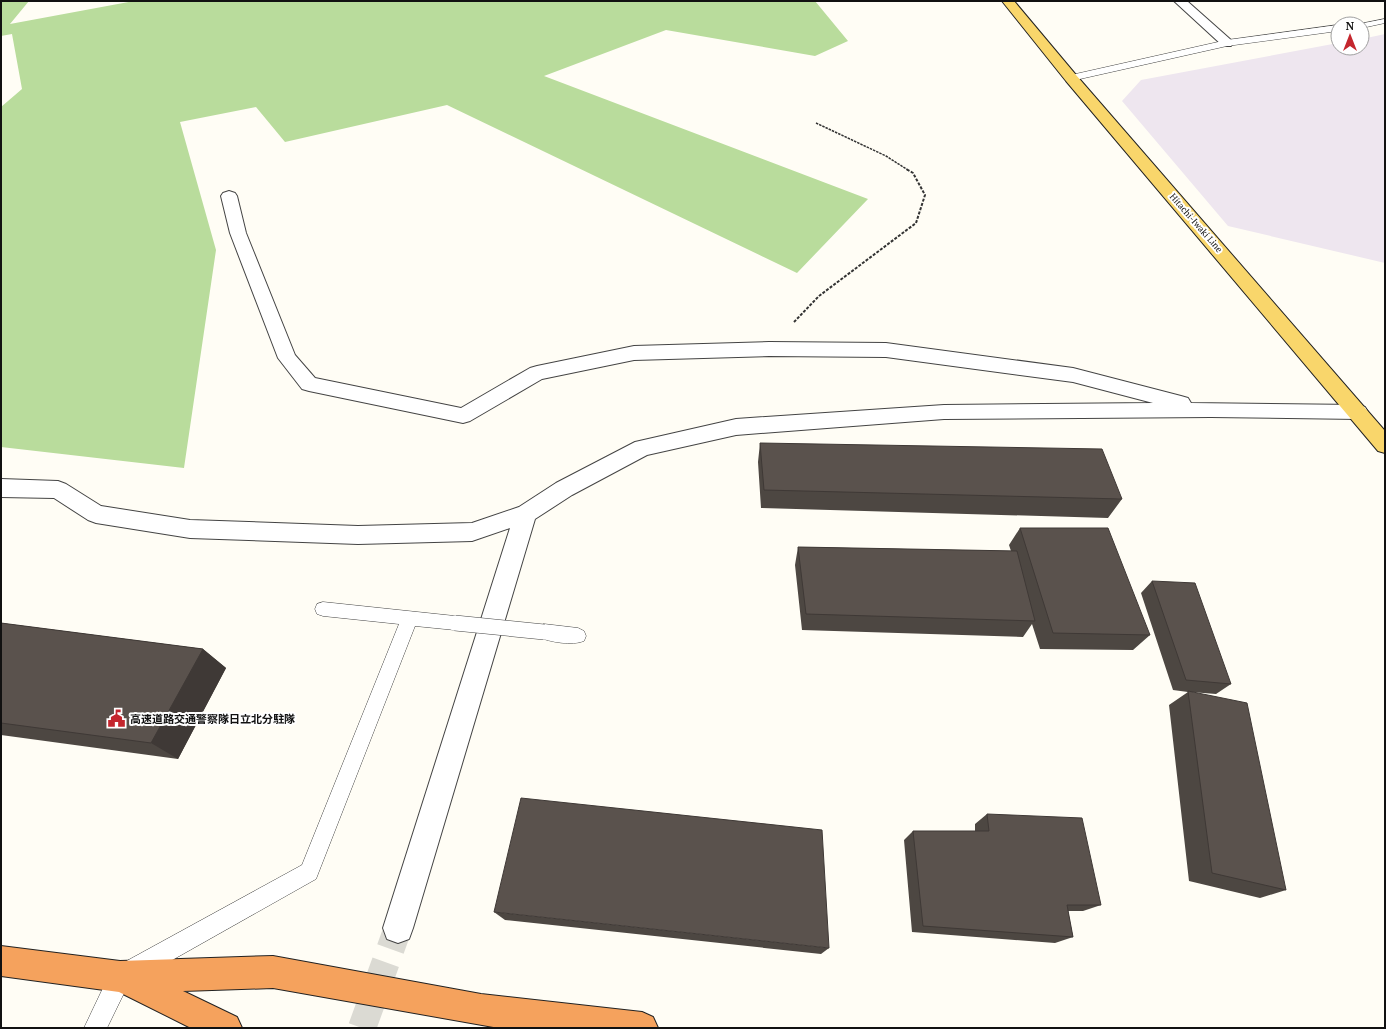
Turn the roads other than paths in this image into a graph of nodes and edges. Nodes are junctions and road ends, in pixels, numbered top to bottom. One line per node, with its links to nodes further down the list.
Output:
1 (1008, 1): 7 (main road, Hitachi-Iwaki Line)
2 (1180, 1): 6 (street)
3 (1385, 21): 4 (lane)
4 (1370, 24)
5 (1330, 29): 6 (lane)
6 (1227, 43): 7 (lane)
7 (1071, 78): 10 (main road, Hitachi-Iwaki Line)
8 (229, 196): 9 (street)
9 (1211, 410): 10 (street); 13 (street)
10 (1358, 412): 11 (main road, Hitachi-Iwaki Line)
11 (1385, 445)
12 (1, 488): 13 (street)
13 (526, 514): 17 (street)
14 (323, 609): 15 (lane)
15 (410, 618): 16 (lane, bridge); 19 (lane)
16 (578, 636)
17 (398, 928)
18 (1, 961): 19 (highway)
19 (120, 977): 20 (lane); 21 (highway); 22 (highway)
20 (95, 1028)
21 (226, 1028)
22 (642, 1028)

